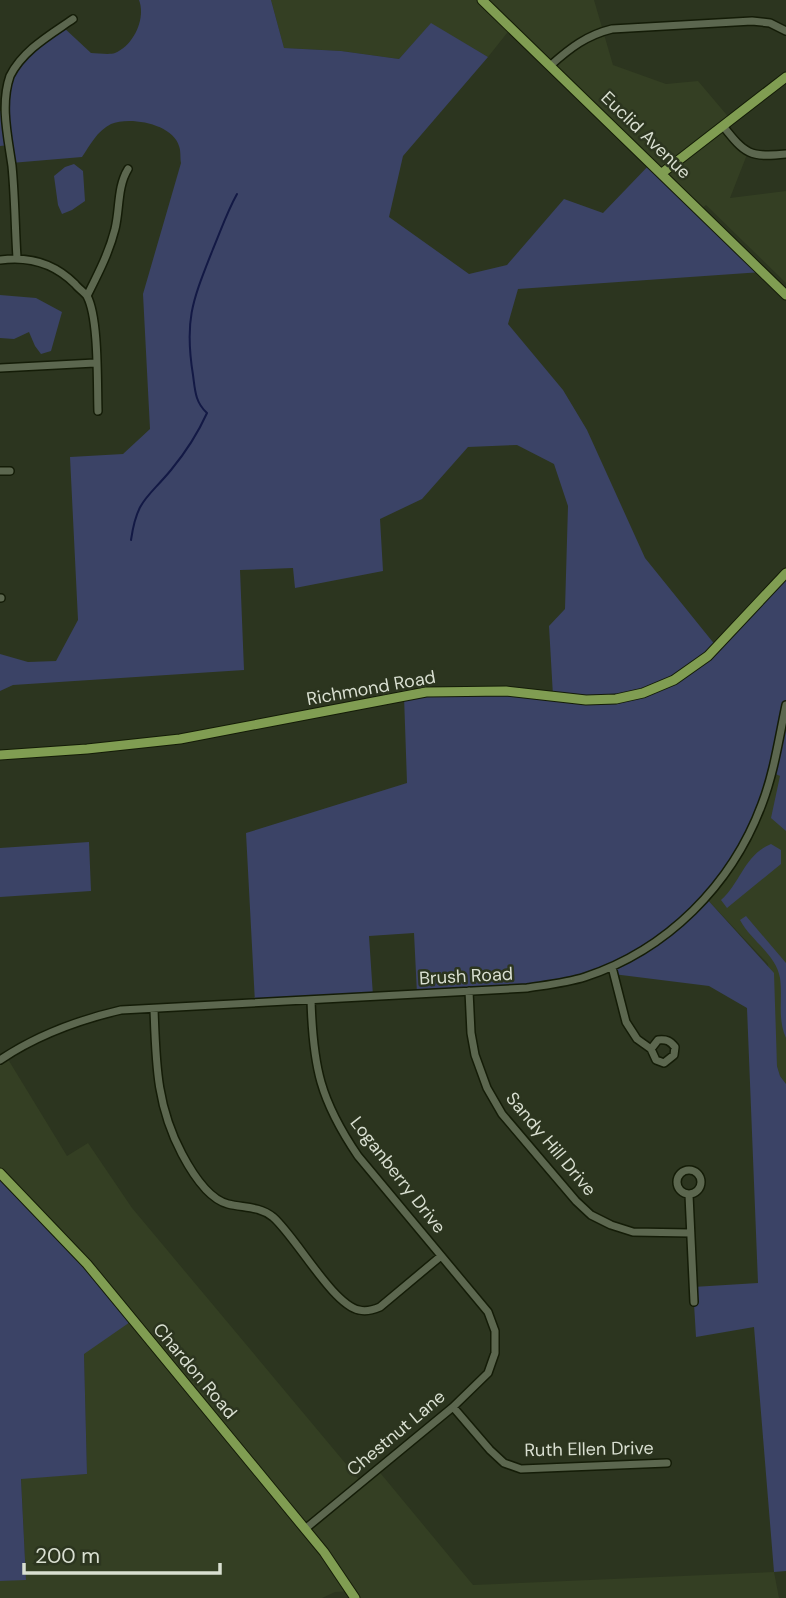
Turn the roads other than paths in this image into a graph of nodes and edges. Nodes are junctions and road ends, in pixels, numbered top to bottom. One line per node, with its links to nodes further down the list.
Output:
1 (482, 0): 4 (main road, Euclid Avenue)
2 (73, 19): 10 (street)
3 (786, 31): 4 (street)
4 (551, 65): 9 (main road, Euclid Avenue)
5 (786, 77): 6 (main road)
6 (723, 126): 7 (street); 9 (main road)
7 (786, 154)
8 (128, 169): 13 (street)
9 (662, 173): 12 (main road, Euclid Avenue)
10 (18, 258): 11 (street); 13 (street)
11 (0, 260)
12 (786, 295)
13 (86, 296): 14 (street)
14 (95, 363): 15 (street); 16 (street)
15 (0, 368)
16 (98, 411)
17 (0, 471): 18 (street)
18 (9, 471)
19 (786, 573): 21 (main road, Richmond Road)
20 (786, 705): 22 (street, Brush Road)
21 (0, 755)
22 (611, 967): 23 (street, Brush Road); 26 (street)
23 (469, 991): 24 (street, Brush Road); 30 (street, Sandy Hill Drive)
24 (311, 1000): 25 (street, Brush Road); 31 (street, Loganberry Drive)
25 (154, 1009): 27 (street, Brush Road); 31 (street)
26 (651, 1049)
27 (0, 1060)
28 (0, 1173): 36 (main road, Chardon Road)
29 (689, 1195): 30 (street)
30 (690, 1233): 32 (street)
31 (441, 1256): 33 (street, Loganberry Drive)
32 (694, 1302)
33 (495, 1353): 34 (street, Chestnut Lane)
34 (453, 1407): 35 (street, Ruth Ellen Drive); 36 (street, Chestnut Lane)
35 (667, 1463)
36 (305, 1529): 37 (main road, Chardon Road)
37 (355, 1598)

